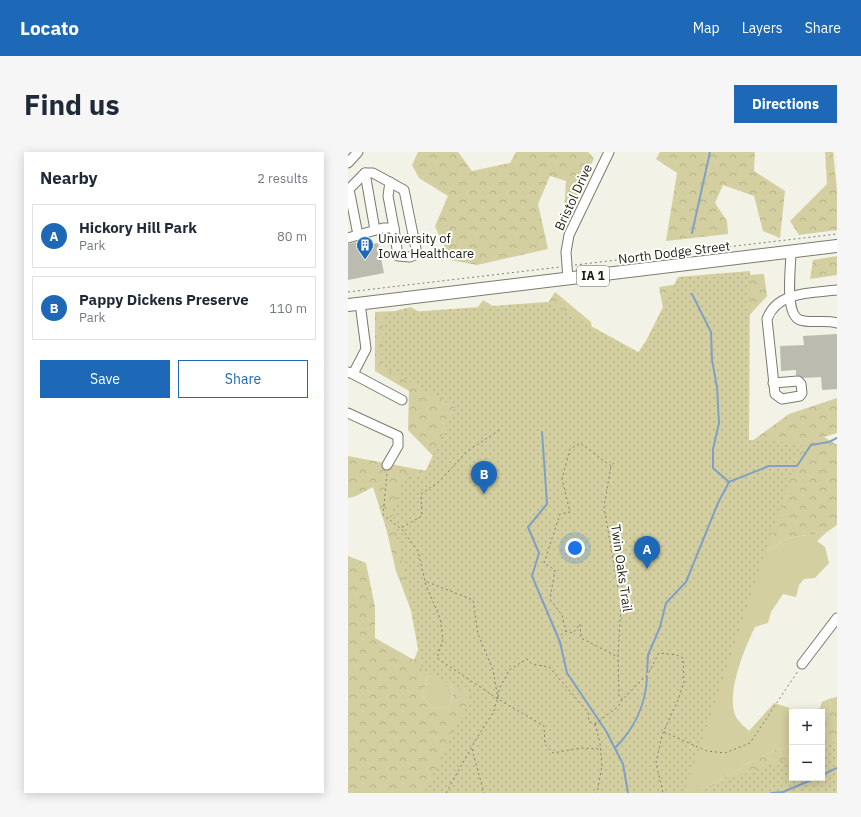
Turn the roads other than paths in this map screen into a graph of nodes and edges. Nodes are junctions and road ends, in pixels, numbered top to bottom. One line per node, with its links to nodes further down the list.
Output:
1 (358, 152): 3 (street)
2 (609, 152): 13 (street, Bristol Drive)
3 (348, 163)
4 (365, 173): 5 (street); 6 (street); 8 (street)
5 (390, 182): 7 (street); 7 (street)
6 (348, 190): 9 (street)
7 (394, 228): 8 (street)
8 (375, 230): 9 (street)
9 (358, 235): 10 (street)
10 (348, 238)
11 (837, 246): 12 (main road, North Dodge Street / IA 1)
12 (791, 252): 13 (main road, North Dodge Street / IA 1); 15 (street)
13 (568, 279): 16 (main road, North Dodge Street / IA 1)
14 (837, 290): 15 (street)
15 (790, 296): 18 (street); 20 (street)
16 (360, 303): 17 (main road, North Dodge Street / IA 1); 19 (street)
17 (348, 305)
18 (837, 323)
19 (350, 373): 21 (street)
20 (773, 383)
21 (402, 400)
22 (348, 412): 23 (street)
23 (387, 465)
24 (837, 618): 25 (street)
25 (802, 664)

